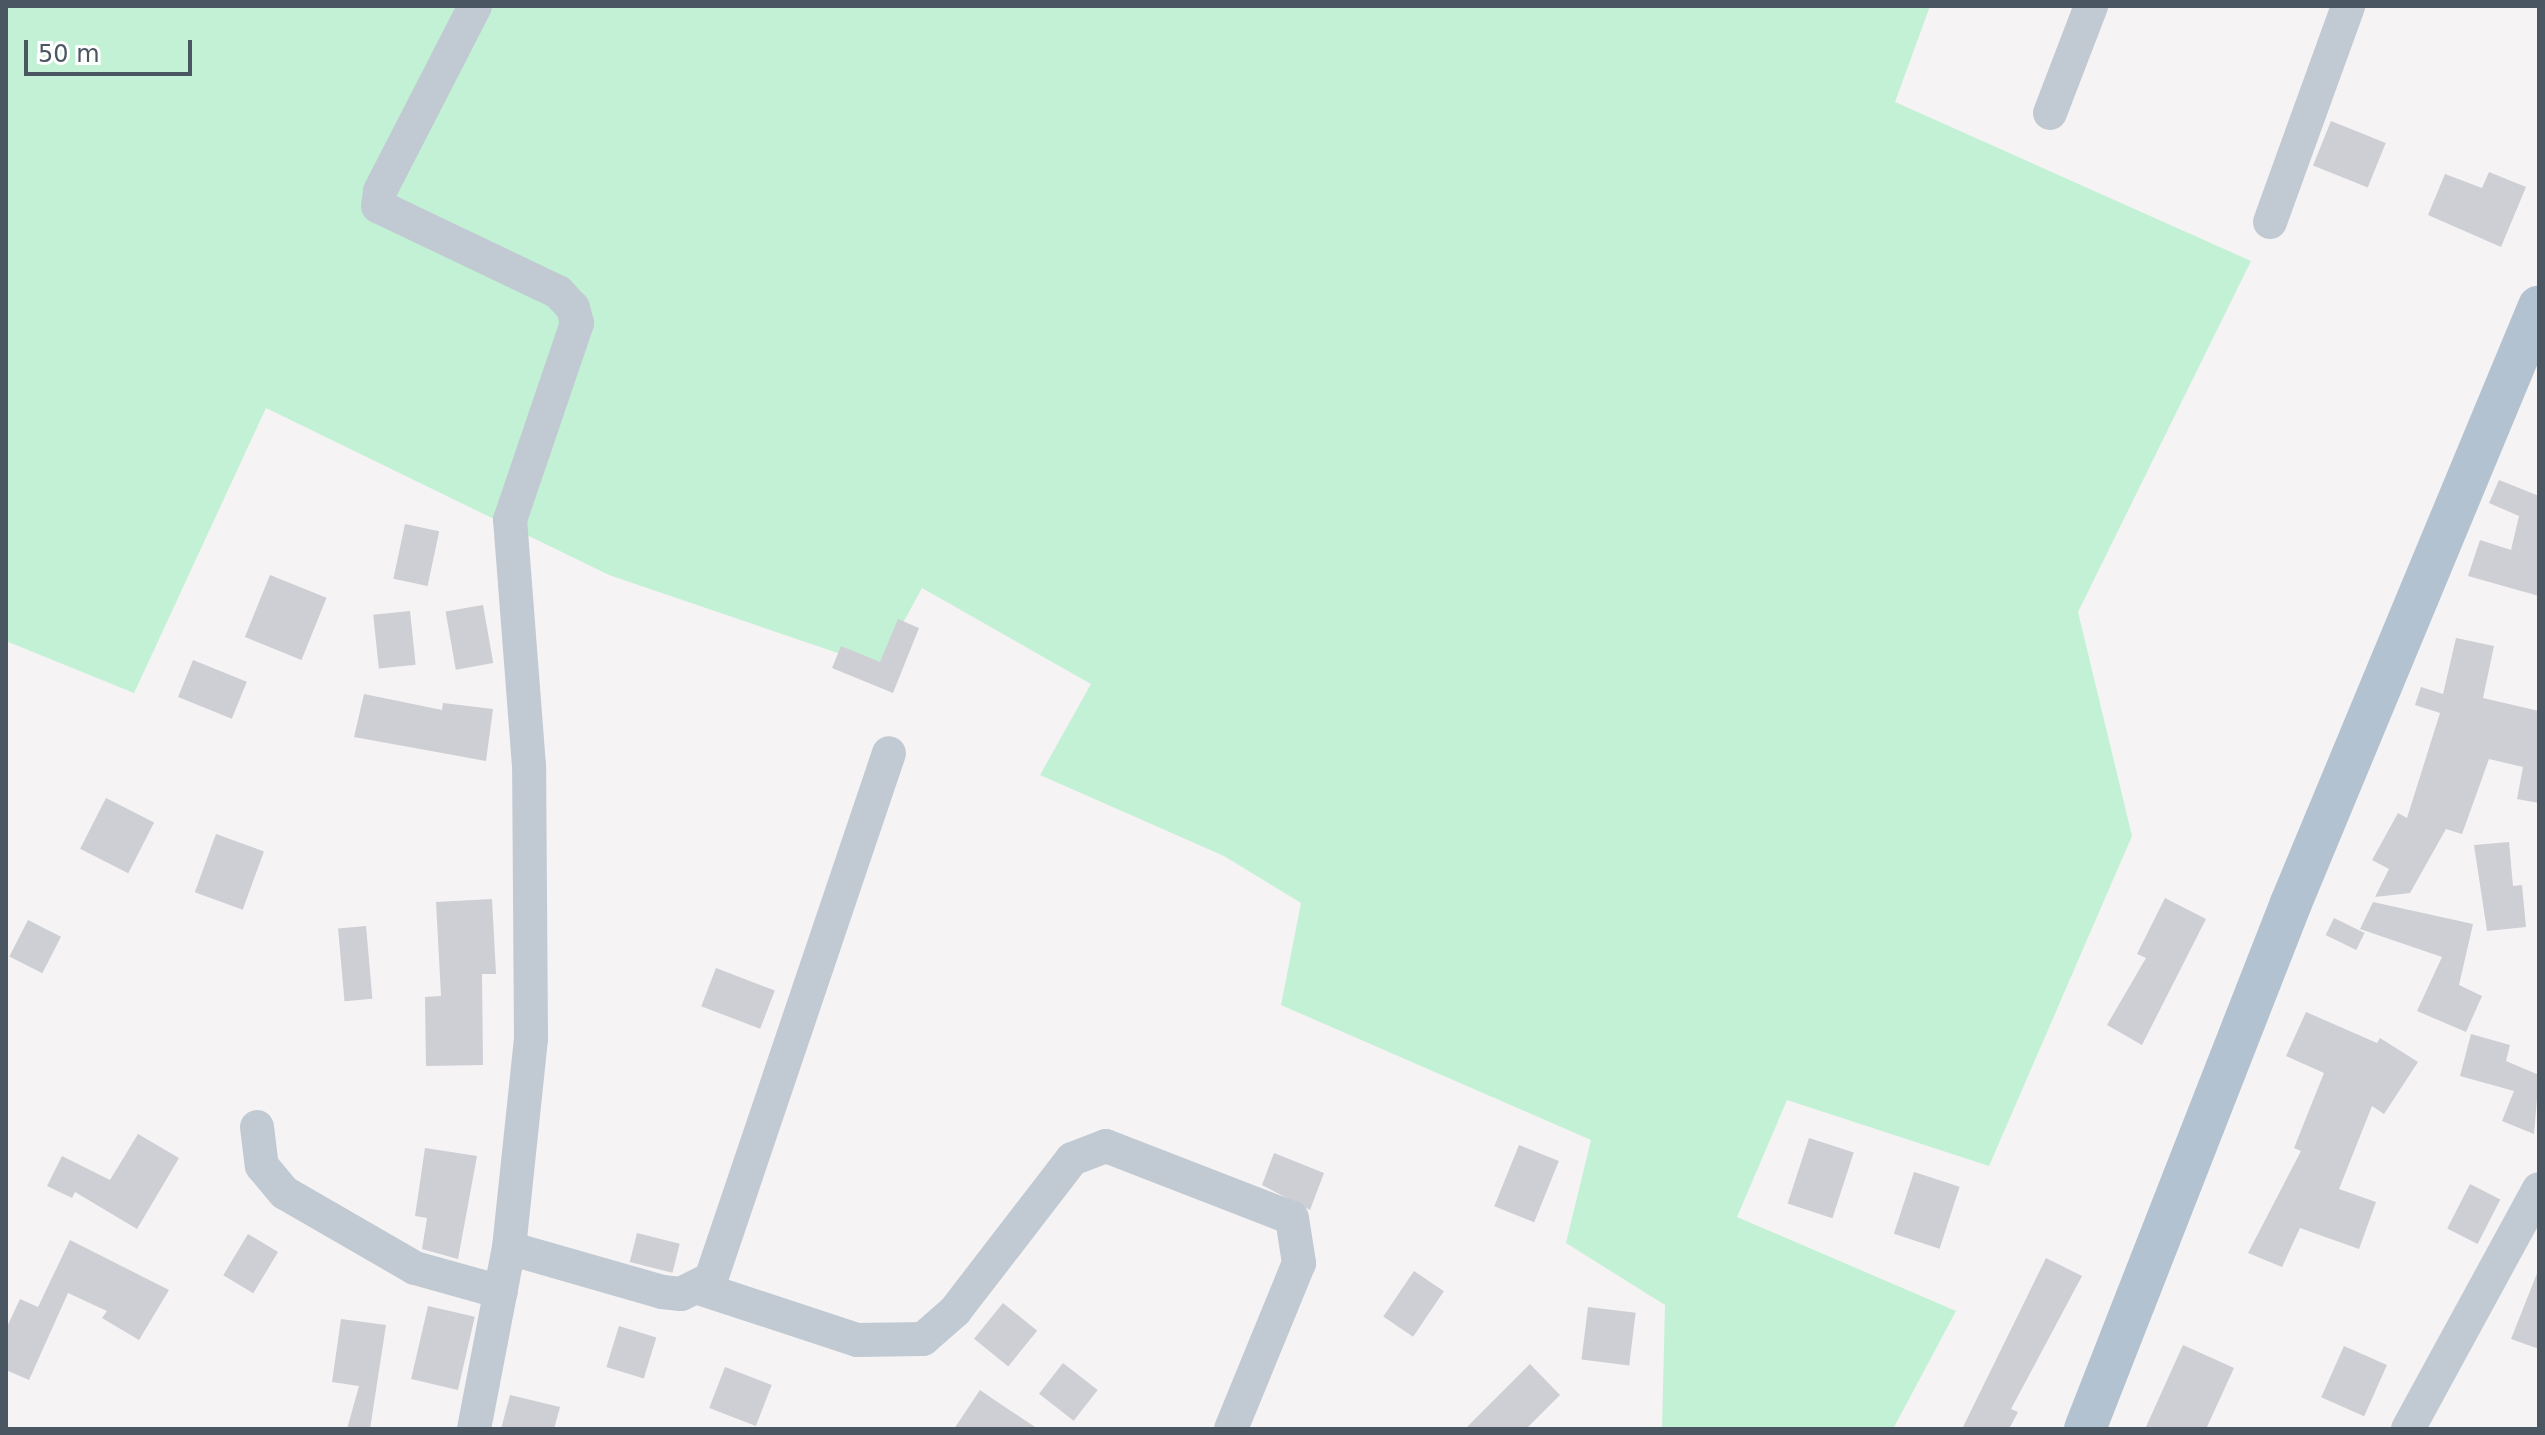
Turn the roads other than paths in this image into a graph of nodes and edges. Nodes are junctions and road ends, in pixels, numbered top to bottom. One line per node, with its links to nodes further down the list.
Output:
1 (475, 6): 10 (street)
2 (2091, 6): 4 (street)
3 (2348, 6): 5 (street)
4 (2050, 113)
5 (2270, 222)
6 (2539, 306): 15 (main road)
7 (889, 753): 11 (street)
8 (257, 1127): 12 (street)
9 (2539, 1189): 16 (street)
10 (509, 1248): 11 (street); 12 (street)
11 (699, 1288): 14 (street)
12 (501, 1292): 13 (street)
13 (474, 1429)
14 (1231, 1429)
15 (2085, 1429)
16 (2408, 1429)

